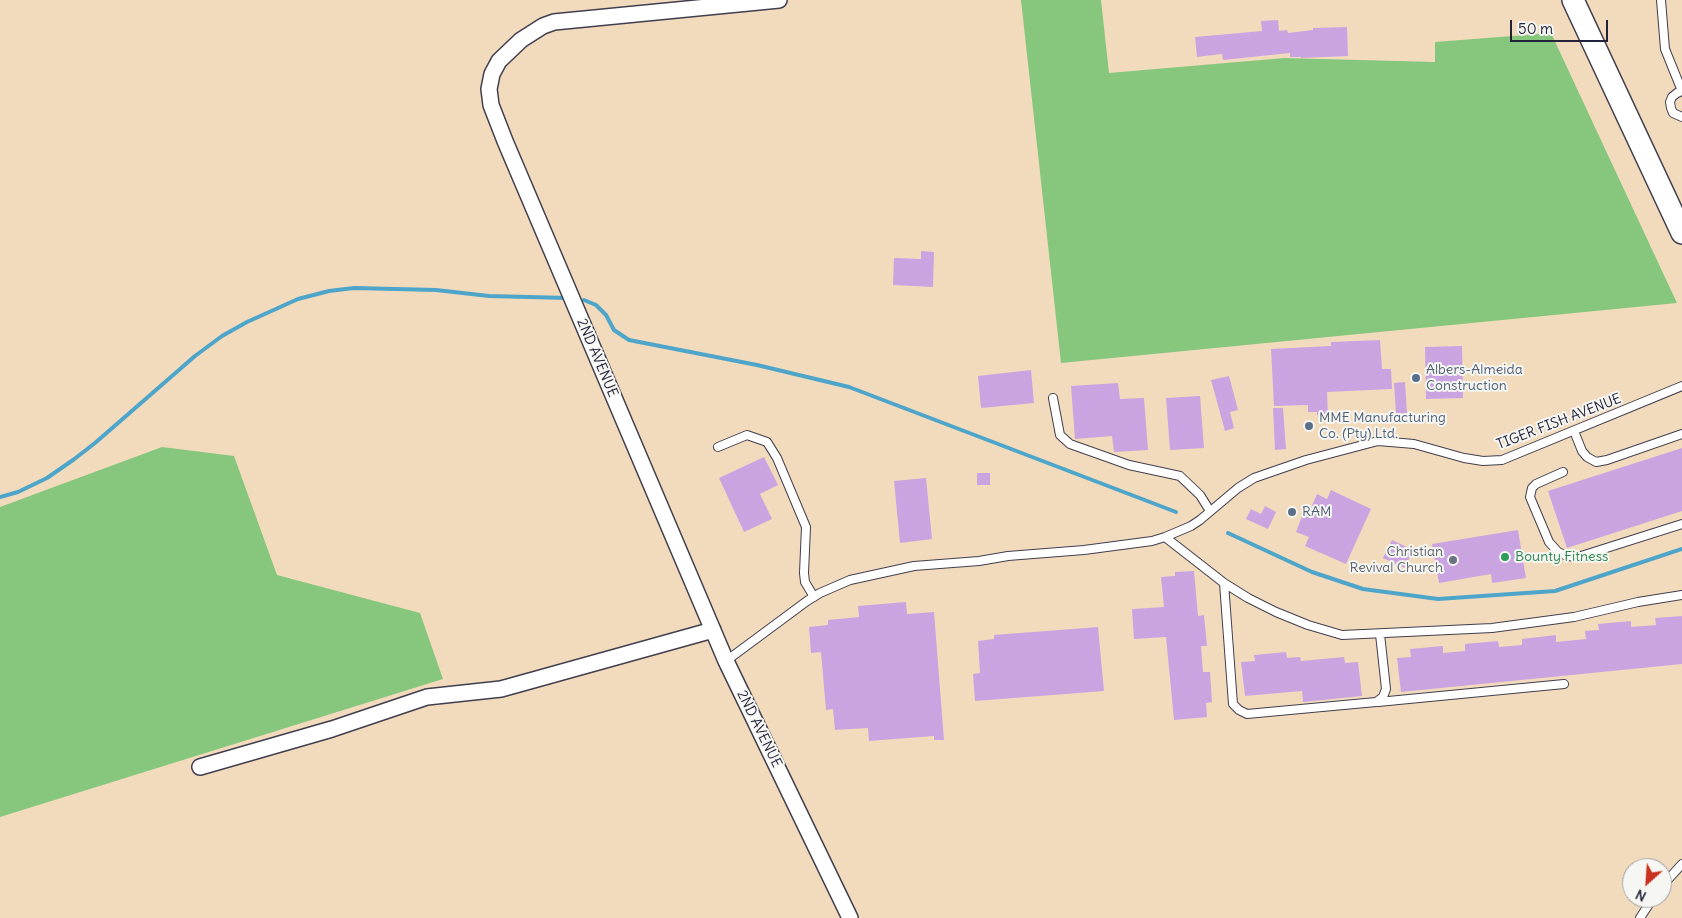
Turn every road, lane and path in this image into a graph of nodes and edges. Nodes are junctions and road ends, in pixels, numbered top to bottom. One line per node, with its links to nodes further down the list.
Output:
1 (779, 0): 19 (street, 2ND AVENUE)
2 (1573, 0): 6 (main road)
3 (1661, 0): 4 (lane)
4 (1682, 91): 5 (lane)
5 (1682, 117)
6 (1682, 233)
7 (1682, 387): 9 (lane, TIGER FISH AVENUE)
8 (1053, 398): 13 (lane)
9 (1574, 431): 10 (lane); 13 (lane, TIGER FISH AVENUE)
10 (1682, 434)
11 (718, 447): 18 (lane)
12 (1563, 472): 14 (lane)
13 (1210, 511): 15 (lane, TIGER FISH AVENUE)
14 (1682, 524)
15 (1165, 537): 16 (lane); 18 (lane, TIGER FISH AVENUE)
16 (1224, 583): 20 (lane); 23 (lane)
17 (1682, 595): 20 (lane)
18 (814, 597): 21 (lane, TIGER FISH AVENUE)
19 (713, 630): 21 (street, 2ND AVENUE); 24 (street)
20 (1380, 634): 23 (lane)
21 (726, 661): 27 (street, 2ND AVENUE)
22 (1564, 684): 23 (lane)
23 (1376, 702)
24 (200, 767)
25 (1682, 864): 26 (lane)
26 (1672, 875)
27 (850, 918)

